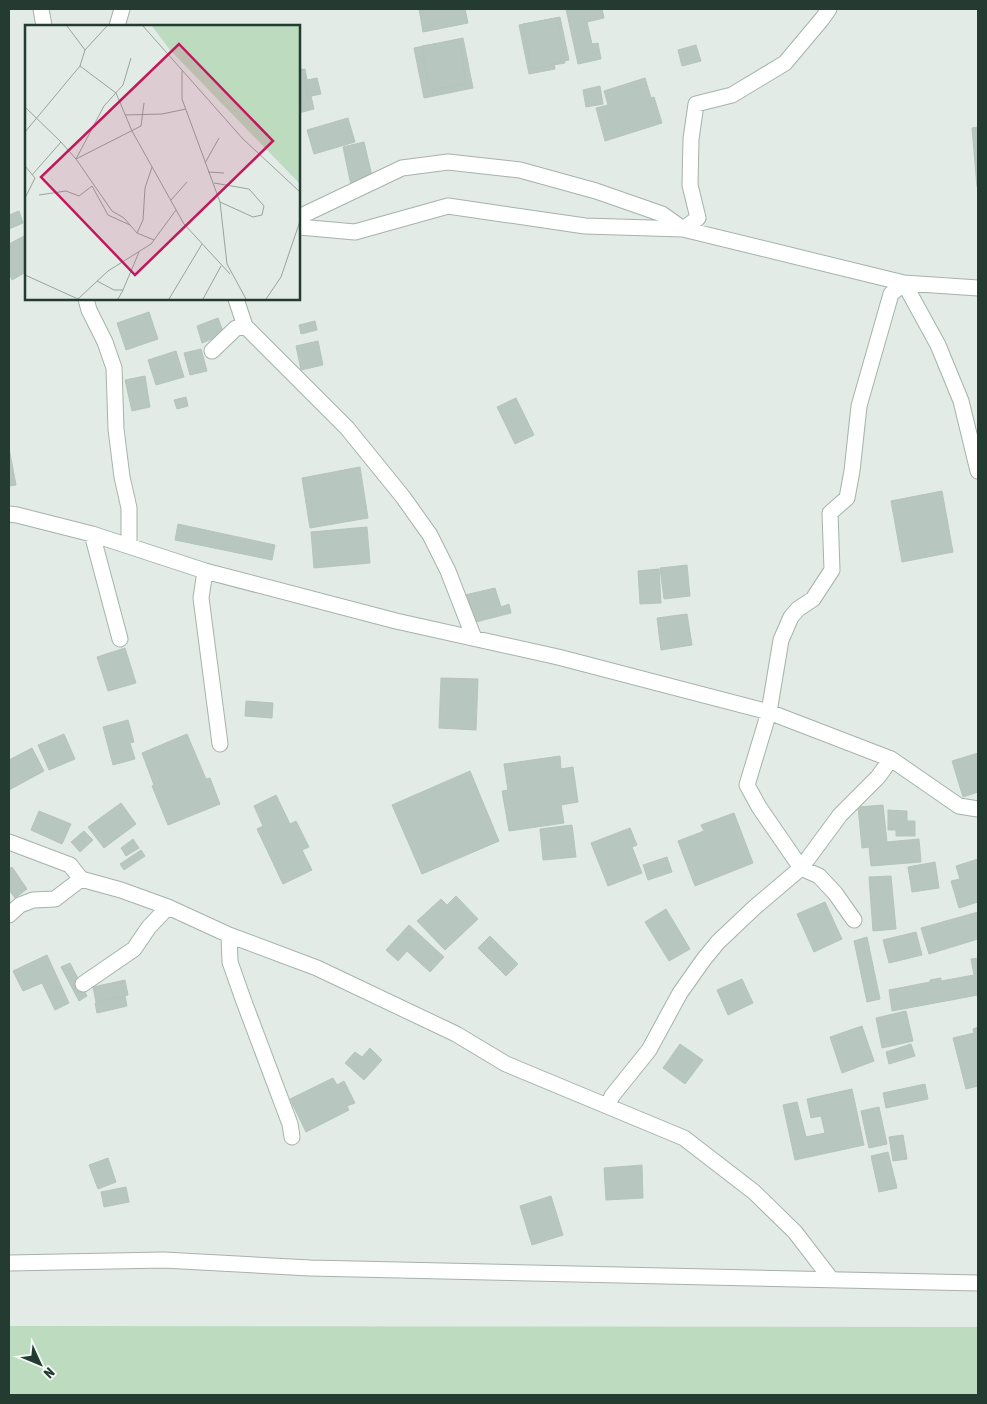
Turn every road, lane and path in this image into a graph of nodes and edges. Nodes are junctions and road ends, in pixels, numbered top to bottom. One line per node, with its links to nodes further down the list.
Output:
1 (41, 9): 4 (street)
2 (122, 9): 5 (street)
3 (829, 9): 8 (street)
4 (44, 25)
5 (117, 25)
6 (300, 217): 8 (street)
7 (300, 227): 8 (street)
8 (683, 229): 9 (street)
9 (904, 282): 10 (street); 15 (street); 22 (street)
10 (978, 288)
11 (86, 300): 18 (street)
12 (236, 300): 13 (street)
13 (246, 326): 14 (street); 20 (street)
14 (212, 352)
15 (978, 472)
16 (9, 514): 17 (street)
17 (92, 534): 18 (street); 21 (street)
18 (129, 546): 19 (street)
19 (205, 571): 20 (street); 23 (street)
20 (474, 638): 22 (street)
21 (120, 639)
22 (769, 712): 24 (street); 27 (street)
23 (220, 744)
24 (890, 759): 25 (street); 27 (street)
25 (978, 809)
26 (9, 842): 28 (street)
27 (801, 868): 31 (street); 34 (street)
28 (81, 879): 29 (street); 30 (street)
29 (168, 908): 32 (street); 33 (street)
30 (9, 915)
31 (854, 920)
32 (229, 935): 34 (street); 35 (street)
33 (83, 984)
34 (608, 1106): 37 (street)
35 (292, 1137)
36 (9, 1263): 37 (street)
37 (831, 1279): 38 (street)
38 (978, 1282)

